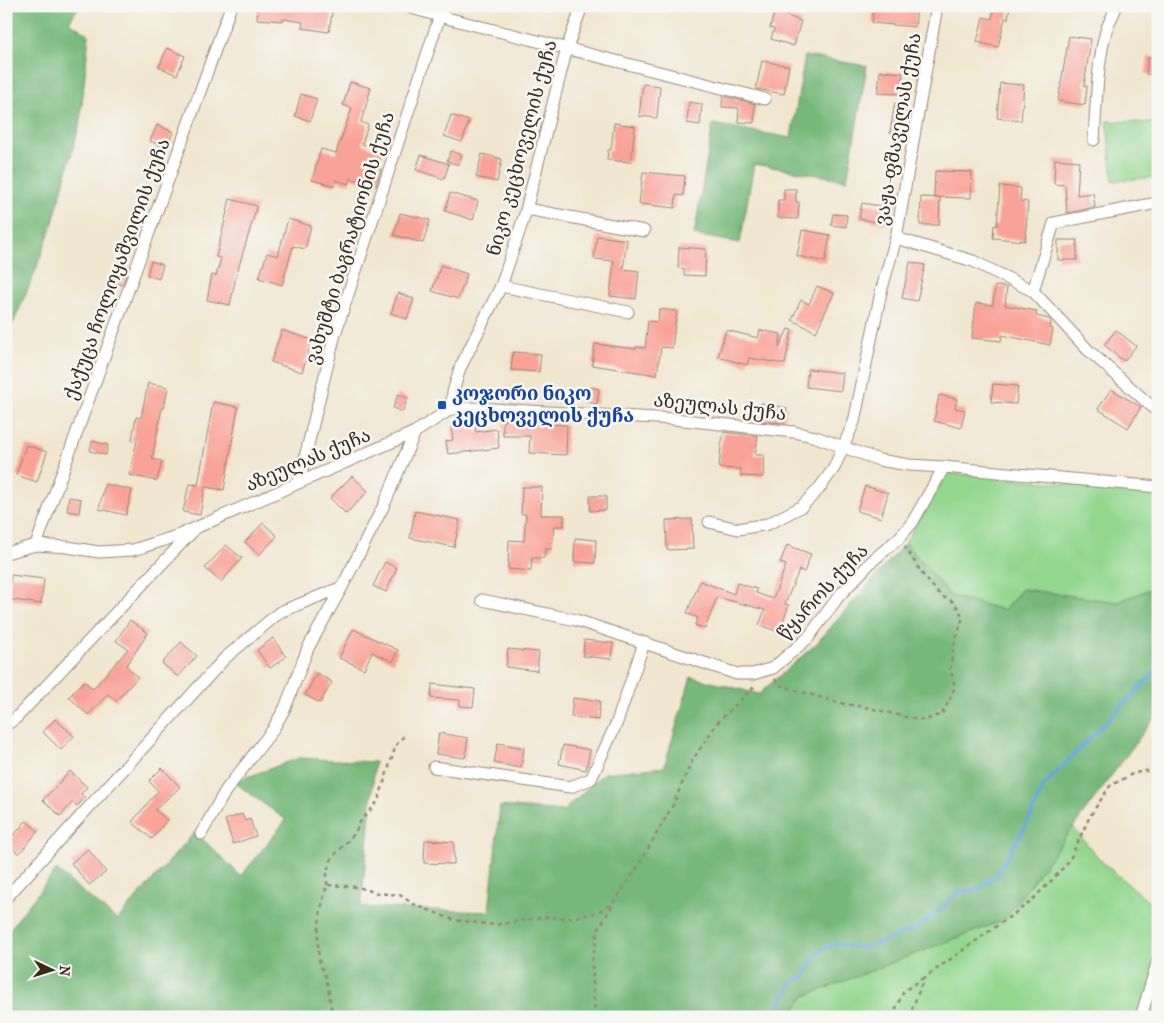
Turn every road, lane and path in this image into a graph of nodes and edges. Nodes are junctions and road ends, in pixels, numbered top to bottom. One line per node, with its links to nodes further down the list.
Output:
1 (231, 6): 27 (street, ქაქუცა ჩოლოყაშვილის ქუჩა)
2 (405, 6): 6 (street)
3 (582, 6): 7 (street, ნიკო კეცხოველის ქუჩა)
4 (937, 6): 13 (street, ვაჟა-ფშაველას ქუჩა)
5 (1116, 6): 9 (street)
6 (441, 11): 7 (street); 22 (street, ვახუშტი ბაგრატიონის ქუჩა)
7 (567, 48): 8 (street); 11 (street, ნიკო კეცხოველის ქუჩა)
8 (765, 99)
9 (1094, 140)
10 (1152, 204): 15 (street)
11 (527, 209): 12 (street); 14 (street, ნიკო კეცხოველის ქუჩა)
12 (644, 231)
13 (896, 238): 15 (street, ვაჟა-ფშაველას ქუჩა); 20 (street)
14 (501, 286): 16 (street); 17 (street, ნიკო კეცხოველის ქუჩა)
15 (1033, 291): 18 (street, ვაჟა-ფშაველას ქუჩა)
16 (628, 312)
17 (451, 409): 19 (street, აზეულას ქუჩა); 20 (street, აზეულას ქუჩა)
18 (1158, 412)
19 (415, 432): 22 (street, აზეულას ქუჩა); 29 (street)
20 (844, 447): 21 (street, აზეულას ქუჩა); 24 (street)
21 (944, 467): 23 (street, აზეულას ქუჩა); 26 (street, წყაროს ქუჩა)
22 (299, 482): 25 (street, აზეულას ქუჩა)
23 (1158, 487)
24 (709, 522)
25 (197, 527): 27 (street, აზეულას ქუჩა); 34 (street)
26 (899, 538): 32 (street, წყაროს ქუჩა); 32 (path)
27 (36, 545): 28 (street, აზეულას ქუჩა)
28 (6, 553)
29 (342, 587): 38 (street); 40 (street)
30 (482, 600): 31 (street, წყაროს ქუჩა)
31 (644, 643): 32 (street, წყაროს ქუჩა); 36 (street)
32 (773, 668)
33 (758, 683): 41 (path)
34 (6, 725)
35 (404, 736): 39 (path)
36 (434, 767)
37 (1158, 769): 43 (path)
38 (201, 834)
39 (328, 885): 41 (path); 44 (path)
40 (6, 898)
41 (614, 902): 45 (path)
42 (1158, 960): 48 (street)
43 (924, 978): 46 (path); 47 (path)
44 (333, 1017)
45 (595, 1017)
46 (892, 1017)
47 (908, 1017)
48 (1141, 1017)

